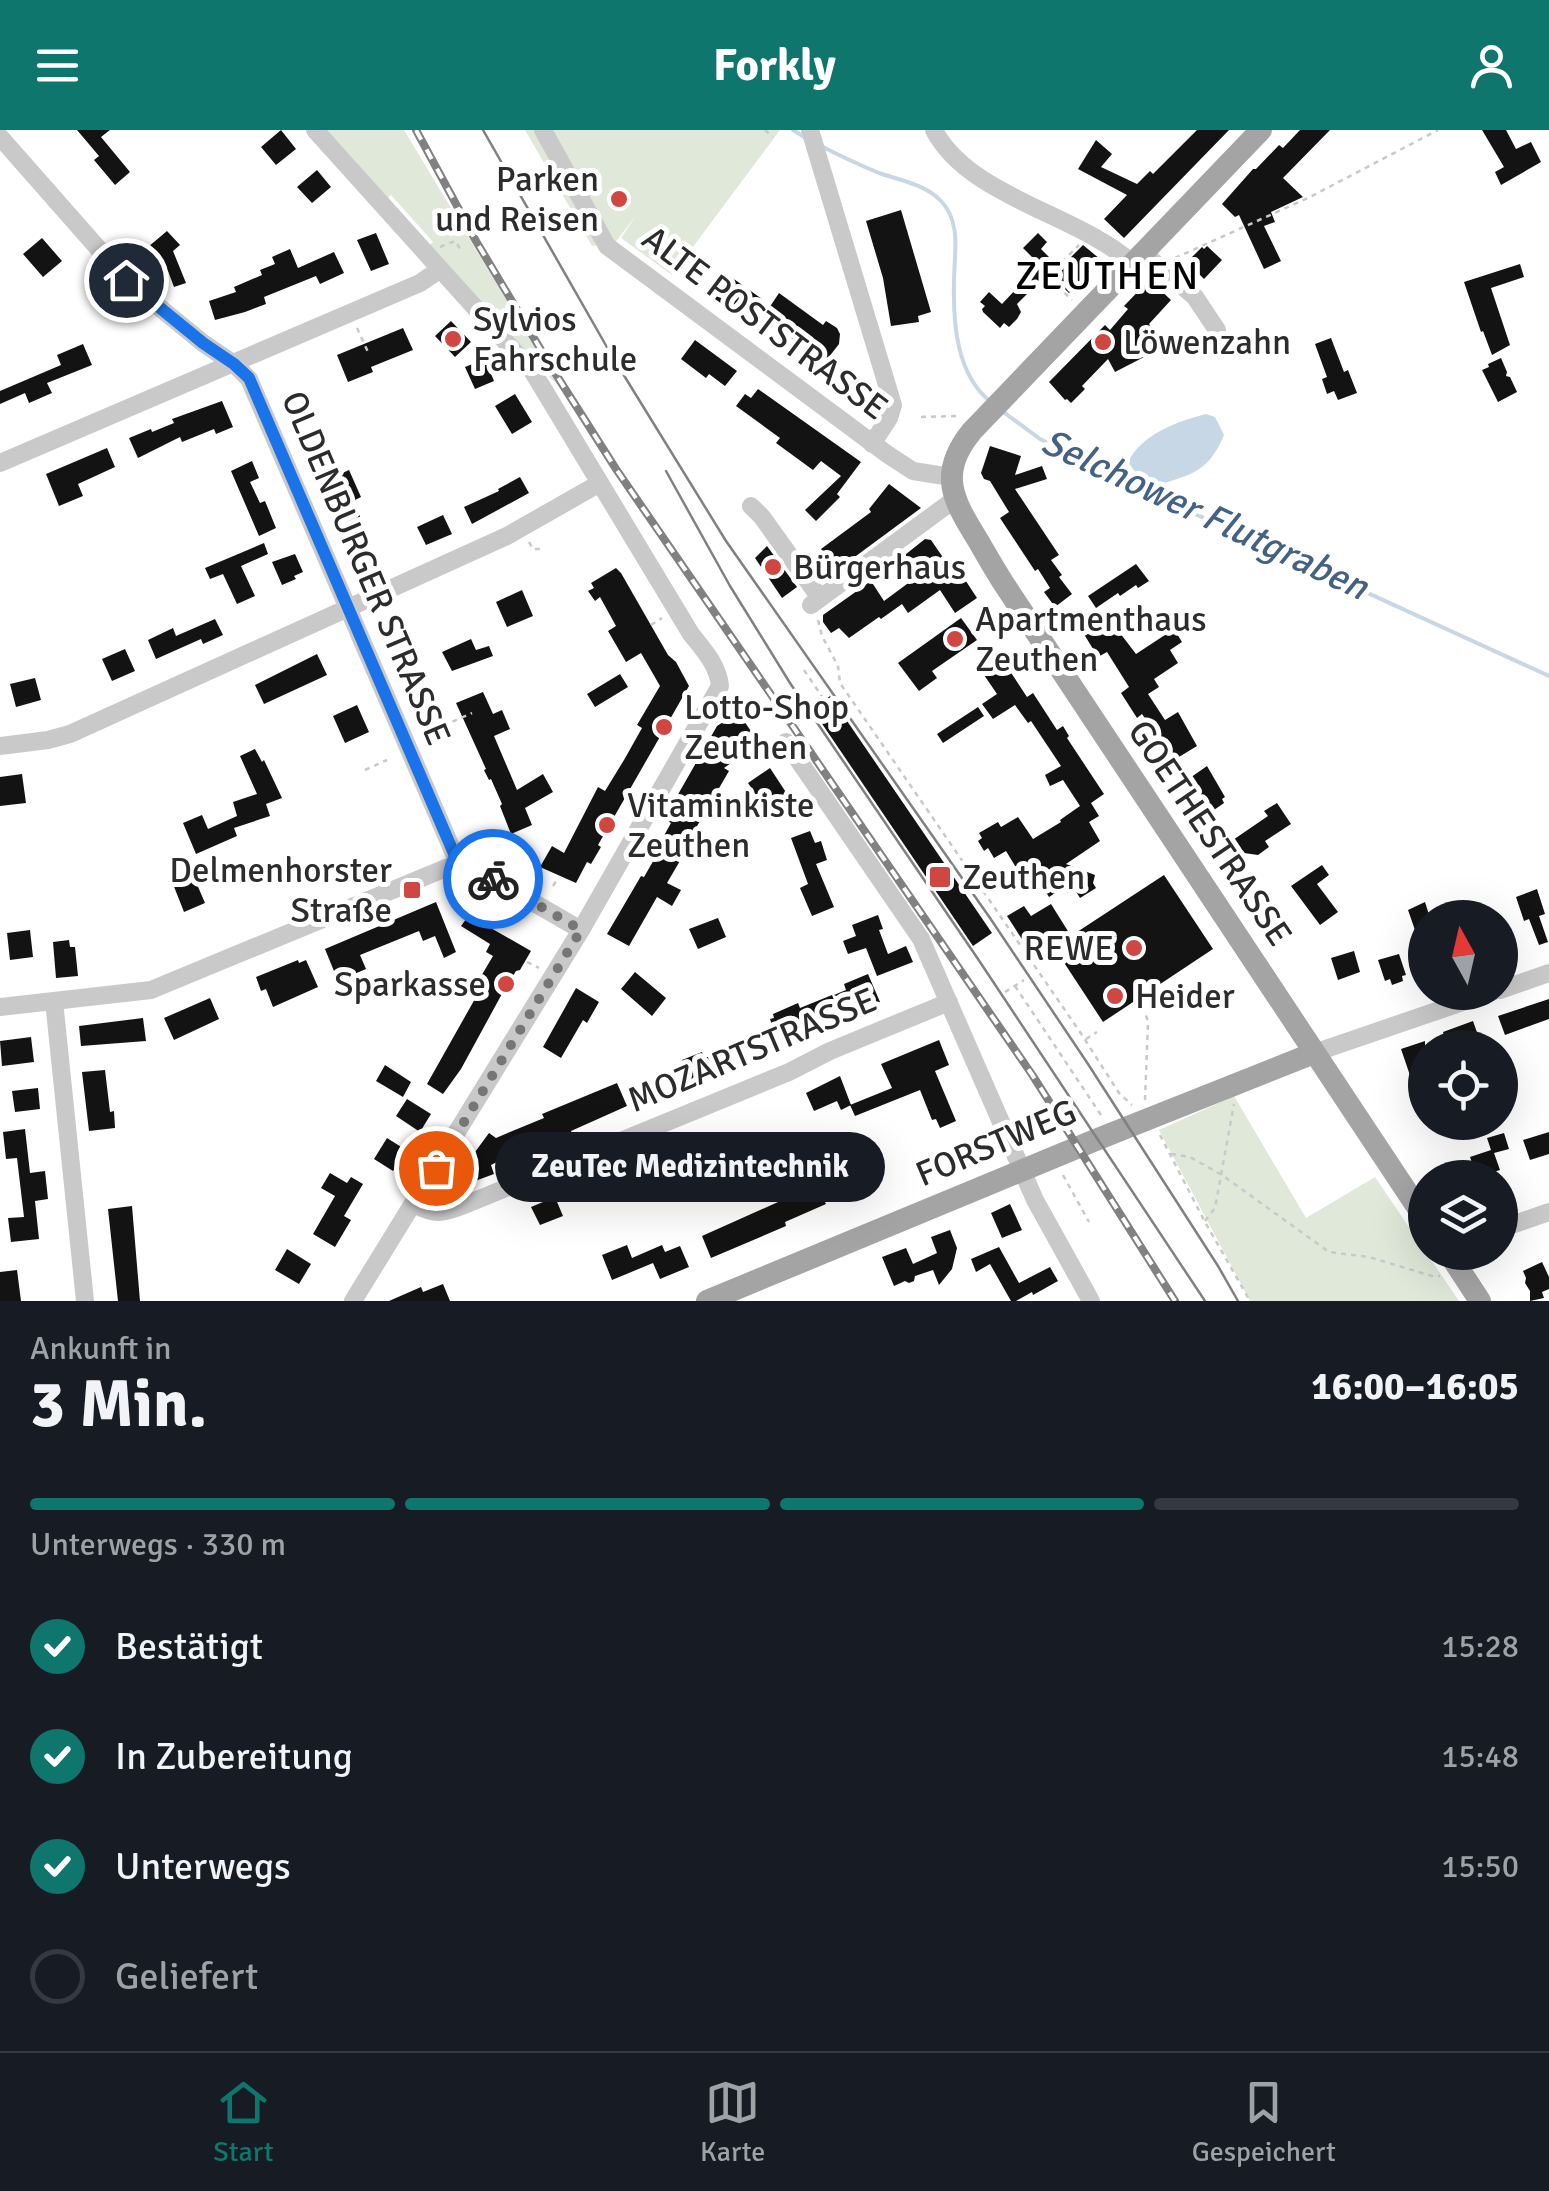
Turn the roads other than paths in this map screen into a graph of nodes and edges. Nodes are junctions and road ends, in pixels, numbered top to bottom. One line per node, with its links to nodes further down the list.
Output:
1 (315, 130): 8 (street)
2 (543, 130): 11 (street, ALTE POSTSTRASSE)
3 (810, 130): 11 (street)
4 (934, 130): 7 (street)
5 (1262, 130): 7 (main road)
6 (0, 137): 10 (street, OLDENBURGER STRASSE)
7 (1137, 258): 9 (street); 14 (main road)
8 (433, 263): 10 (street); 13 (street)
9 (1217, 330)
10 (234, 364): 12 (street); 16 (street, OLDENBURGER STRASSE)
11 (872, 444): 14 (street, ALTE POSTSTRASSE)
12 (0, 462)
13 (600, 482): 16 (street); 20 (street)
14 (953, 488): 15 (street); 27 (main road, GOETHESTRASSE)
15 (751, 506)
16 (349, 609): 18 (street); 19 (street, OLDENBURGER STRASSE)
17 (786, 742): 24 (street)
18 (0, 746)
19 (458, 863): 20 (street); 23 (street)
20 (581, 930): 30 (street)
21 (1549, 973): 22 (street)
22 (1518, 984)
23 (54, 1001): 25 (street); 34 (street)
24 (949, 1002): 28 (street); 30 (street, MOZARTSTRASSE)
25 (0, 1007)
26 (1439, 1010): 27 (street)
27 (1314, 1053): 28 (main road, FORSTWEG); 29 (main road, GOETHESTRASSE)
28 (1022, 1170): 36 (main road, FORSTWEG); 37 (street)
29 (1408, 1194)
30 (414, 1204): 35 (street)
31 (1549, 1212): 32 (street)
32 (1518, 1223)
33 (1460, 1270): 38 (main road)
34 (85, 1301)
35 (354, 1301)
36 (706, 1301)
37 (1091, 1301)
38 (1480, 1301)

